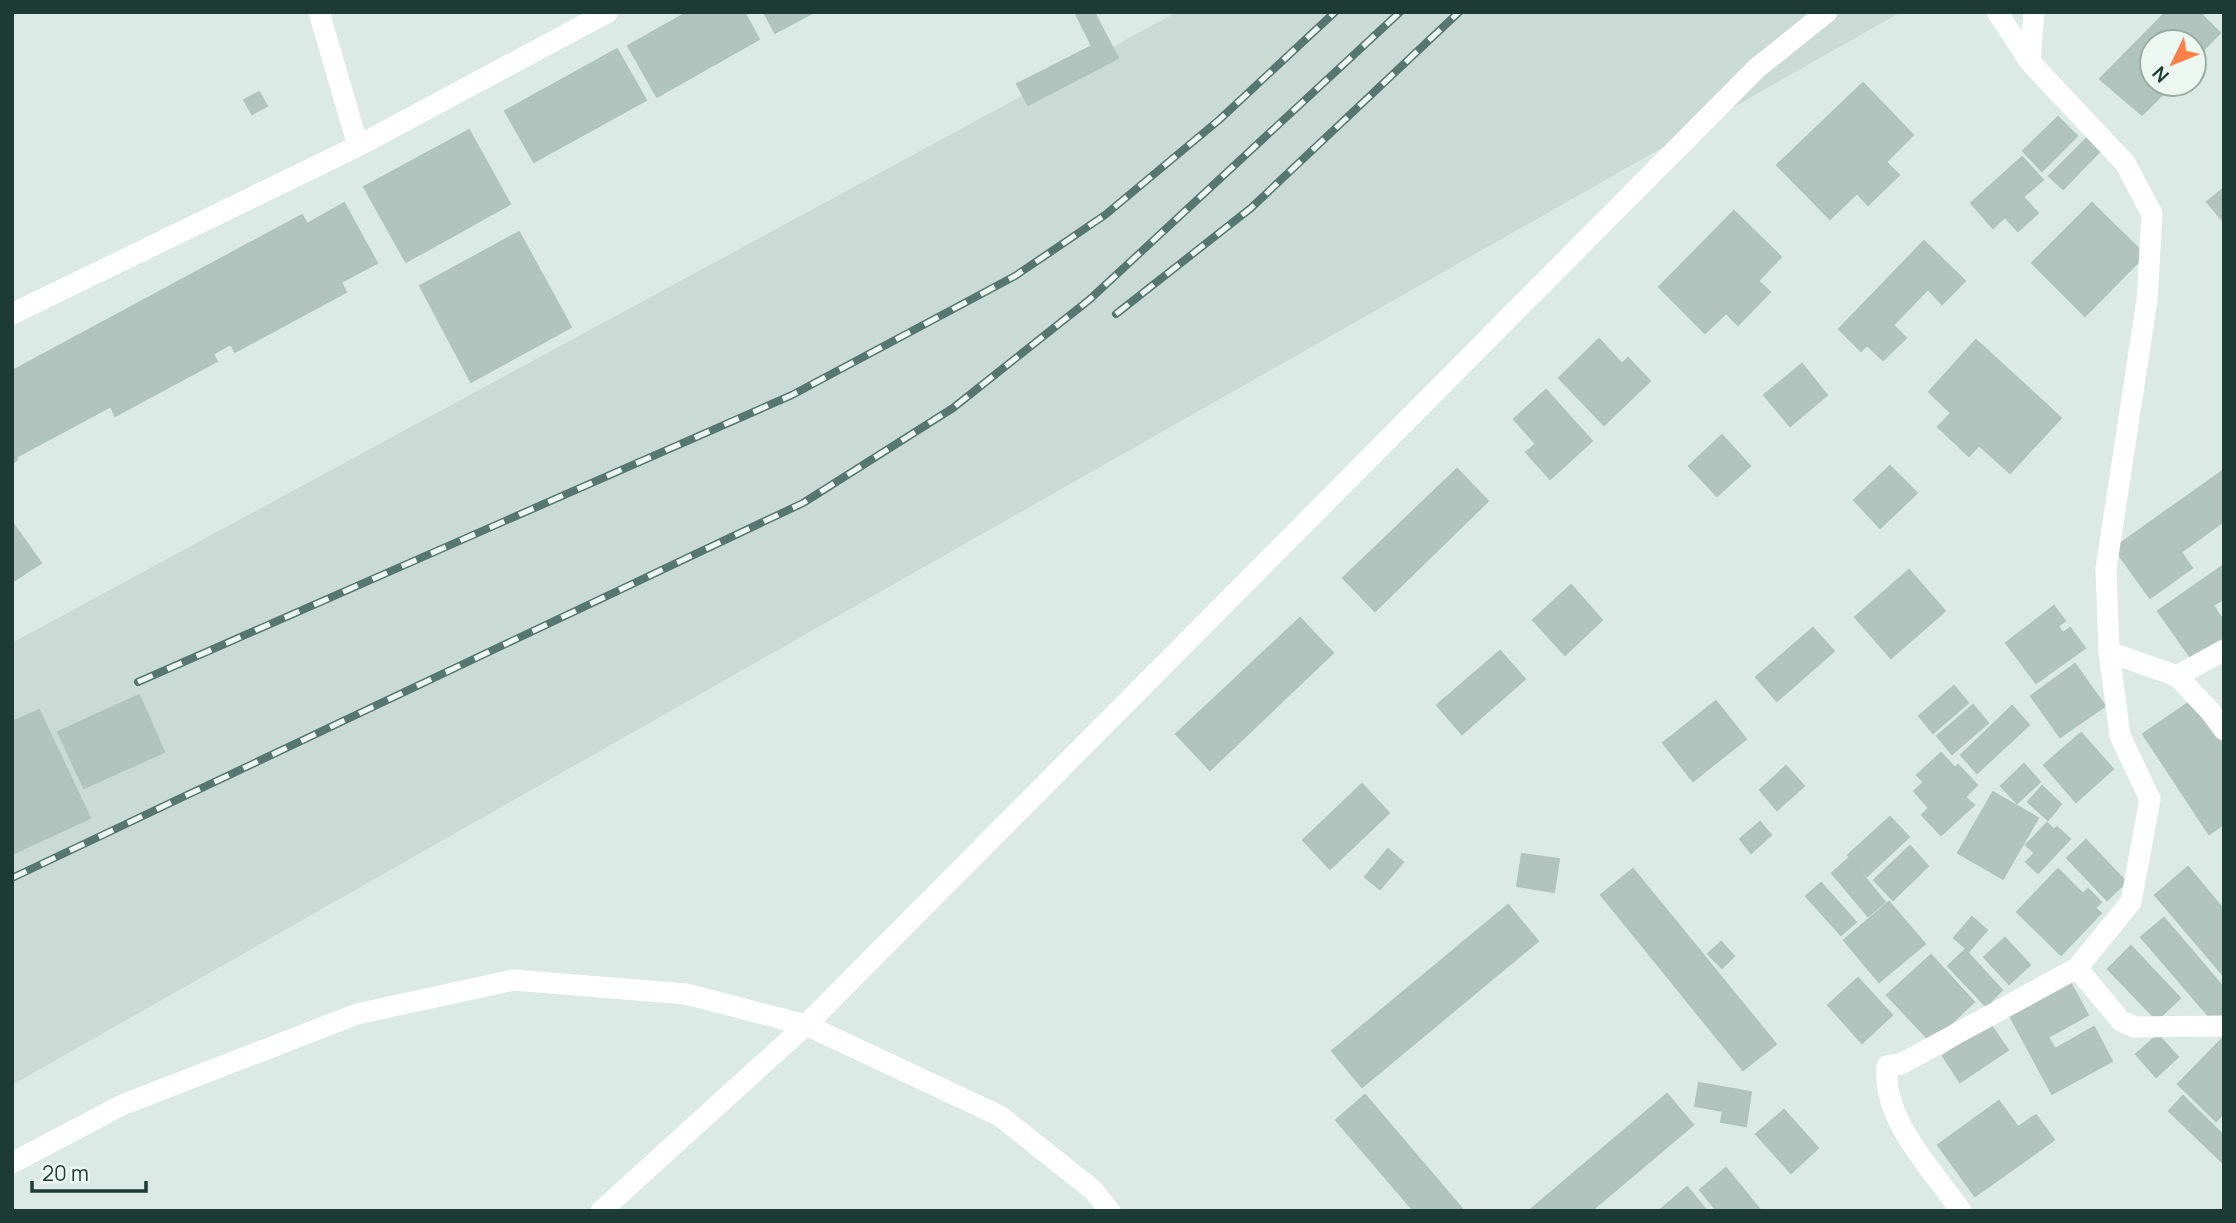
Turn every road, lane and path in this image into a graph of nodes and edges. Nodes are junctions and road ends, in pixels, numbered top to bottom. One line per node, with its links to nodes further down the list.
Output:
1 (319, 12): 7 (street)
2 (608, 12): 7 (street)
3 (1827, 12): 14 (street)
4 (1997, 12): 6 (street)
5 (2034, 12): 6 (street)
6 (2030, 62): 10 (street)
7 (358, 146): 8 (street)
8 (12, 314)
9 (2224, 650): 11 (street)
10 (2109, 652): 11 (street); 13 (street)
11 (2176, 676): 12 (street)
12 (2224, 730)
13 (2077, 968): 15 (street); 19 (street)
14 (806, 1025): 16 (street); 17 (street); 18 (street)
15 (2224, 1026)
16 (12, 1163)
17 (601, 1211)
18 (1110, 1211)
19 (1961, 1211)

